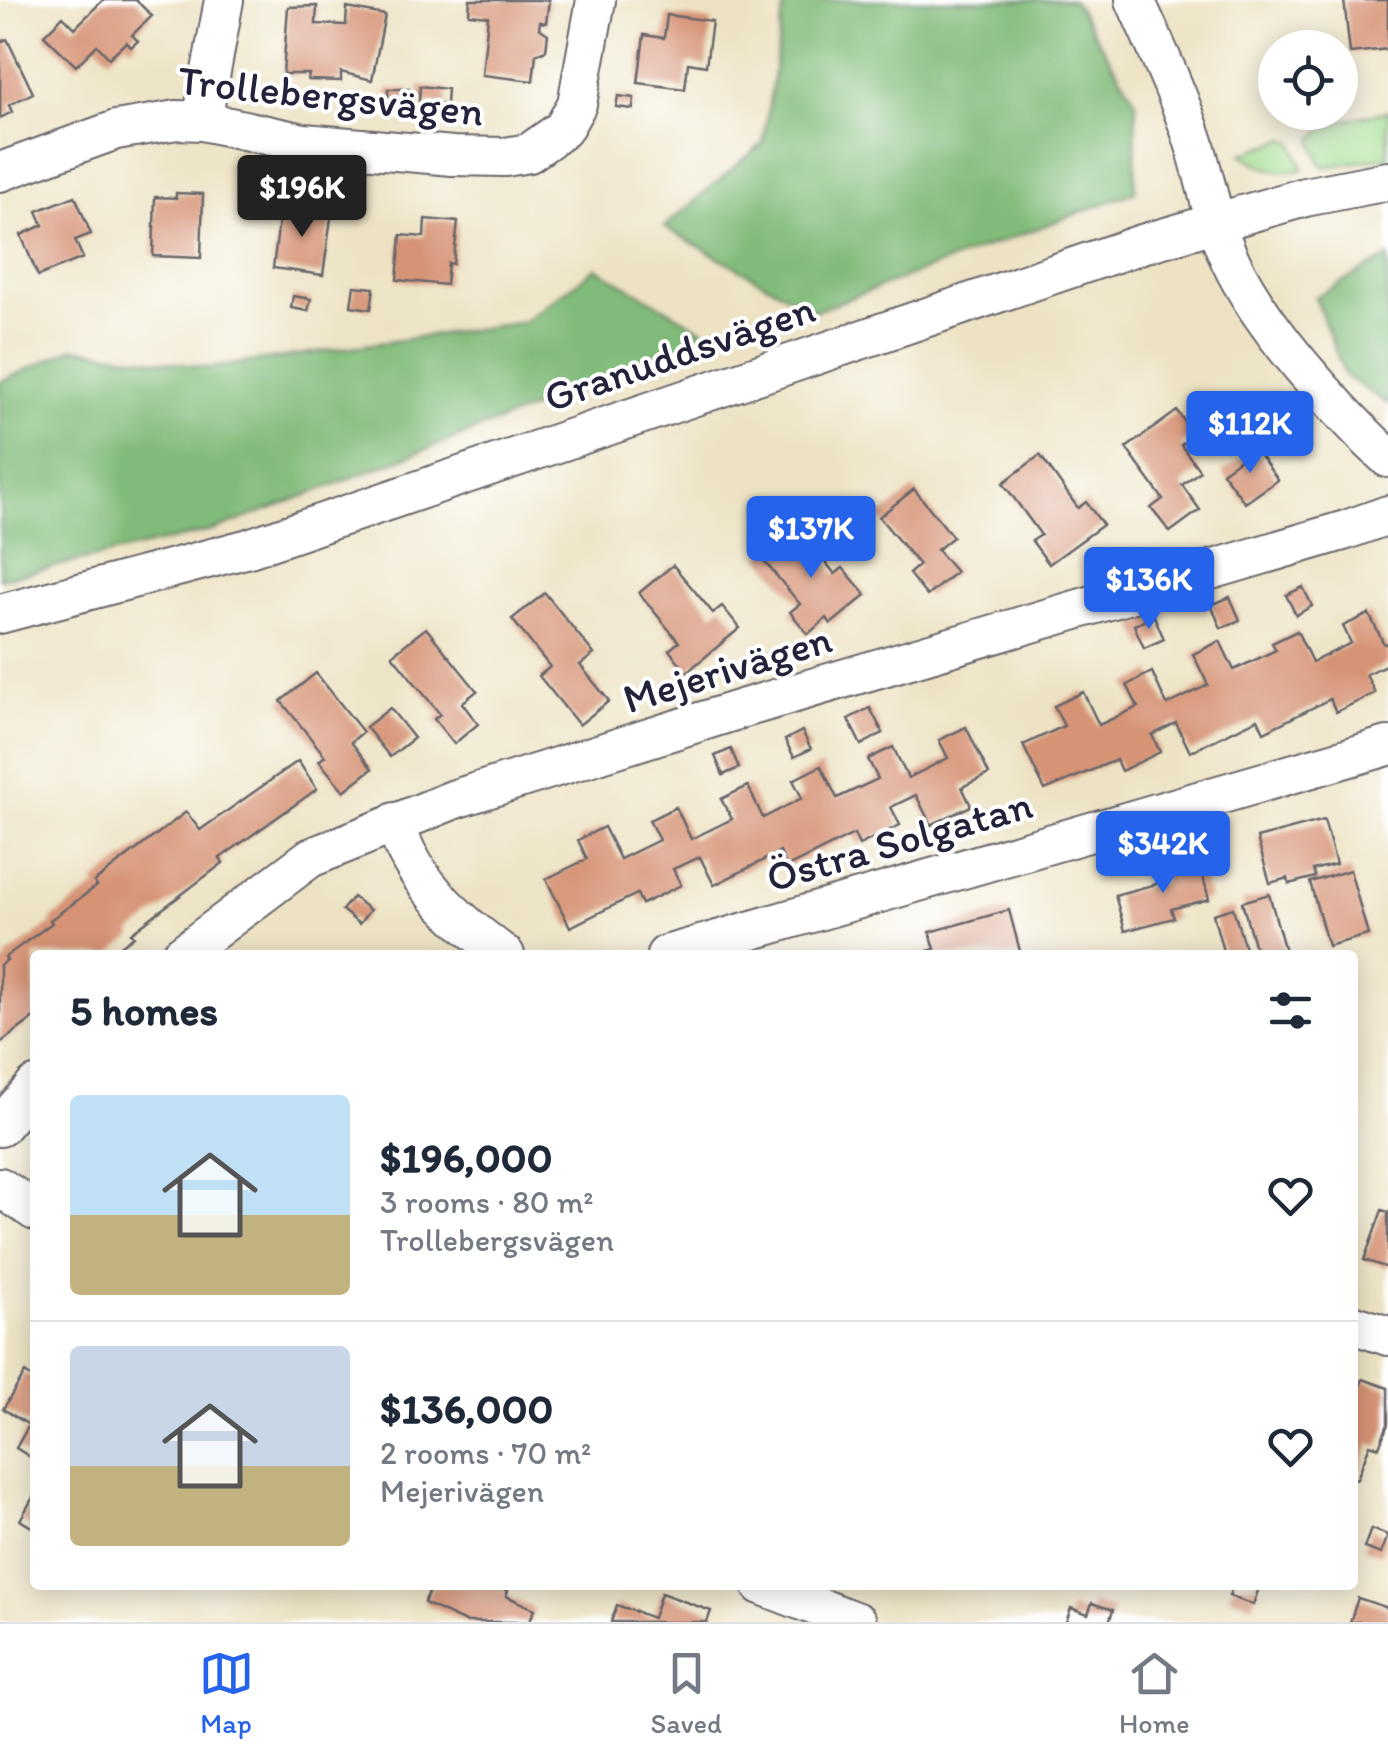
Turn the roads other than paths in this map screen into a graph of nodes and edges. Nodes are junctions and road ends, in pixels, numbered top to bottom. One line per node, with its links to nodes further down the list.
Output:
1 (224, 0): 4 (street)
2 (596, 0): 4 (street, Trollebergsvägen)
3 (1134, 0): 7 (street)
4 (202, 121): 5 (street, Trollebergsvägen)
5 (0, 172)
6 (1388, 181): 7 (street, Granuddsvägen)
7 (1216, 222): 8 (street); 10 (street, Granuddsvägen)
8 (1388, 458)
9 (1388, 514): 12 (street, Mejerivägen)
10 (0, 614)
11 (1388, 746): 15 (street, Östra Solgatan)
12 (395, 822): 13 (street, Mejerivägen); 14 (street)
13 (189, 950)
14 (499, 950)
15 (683, 950)
16 (30, 1092): 17 (street)
17 (0, 1127)
18 (0, 1187): 19 (street)
19 (30, 1208)
20 (1358, 1326): 21 (street)
21 (1388, 1336)
22 (774, 1590): 23 (street)
23 (857, 1622)

